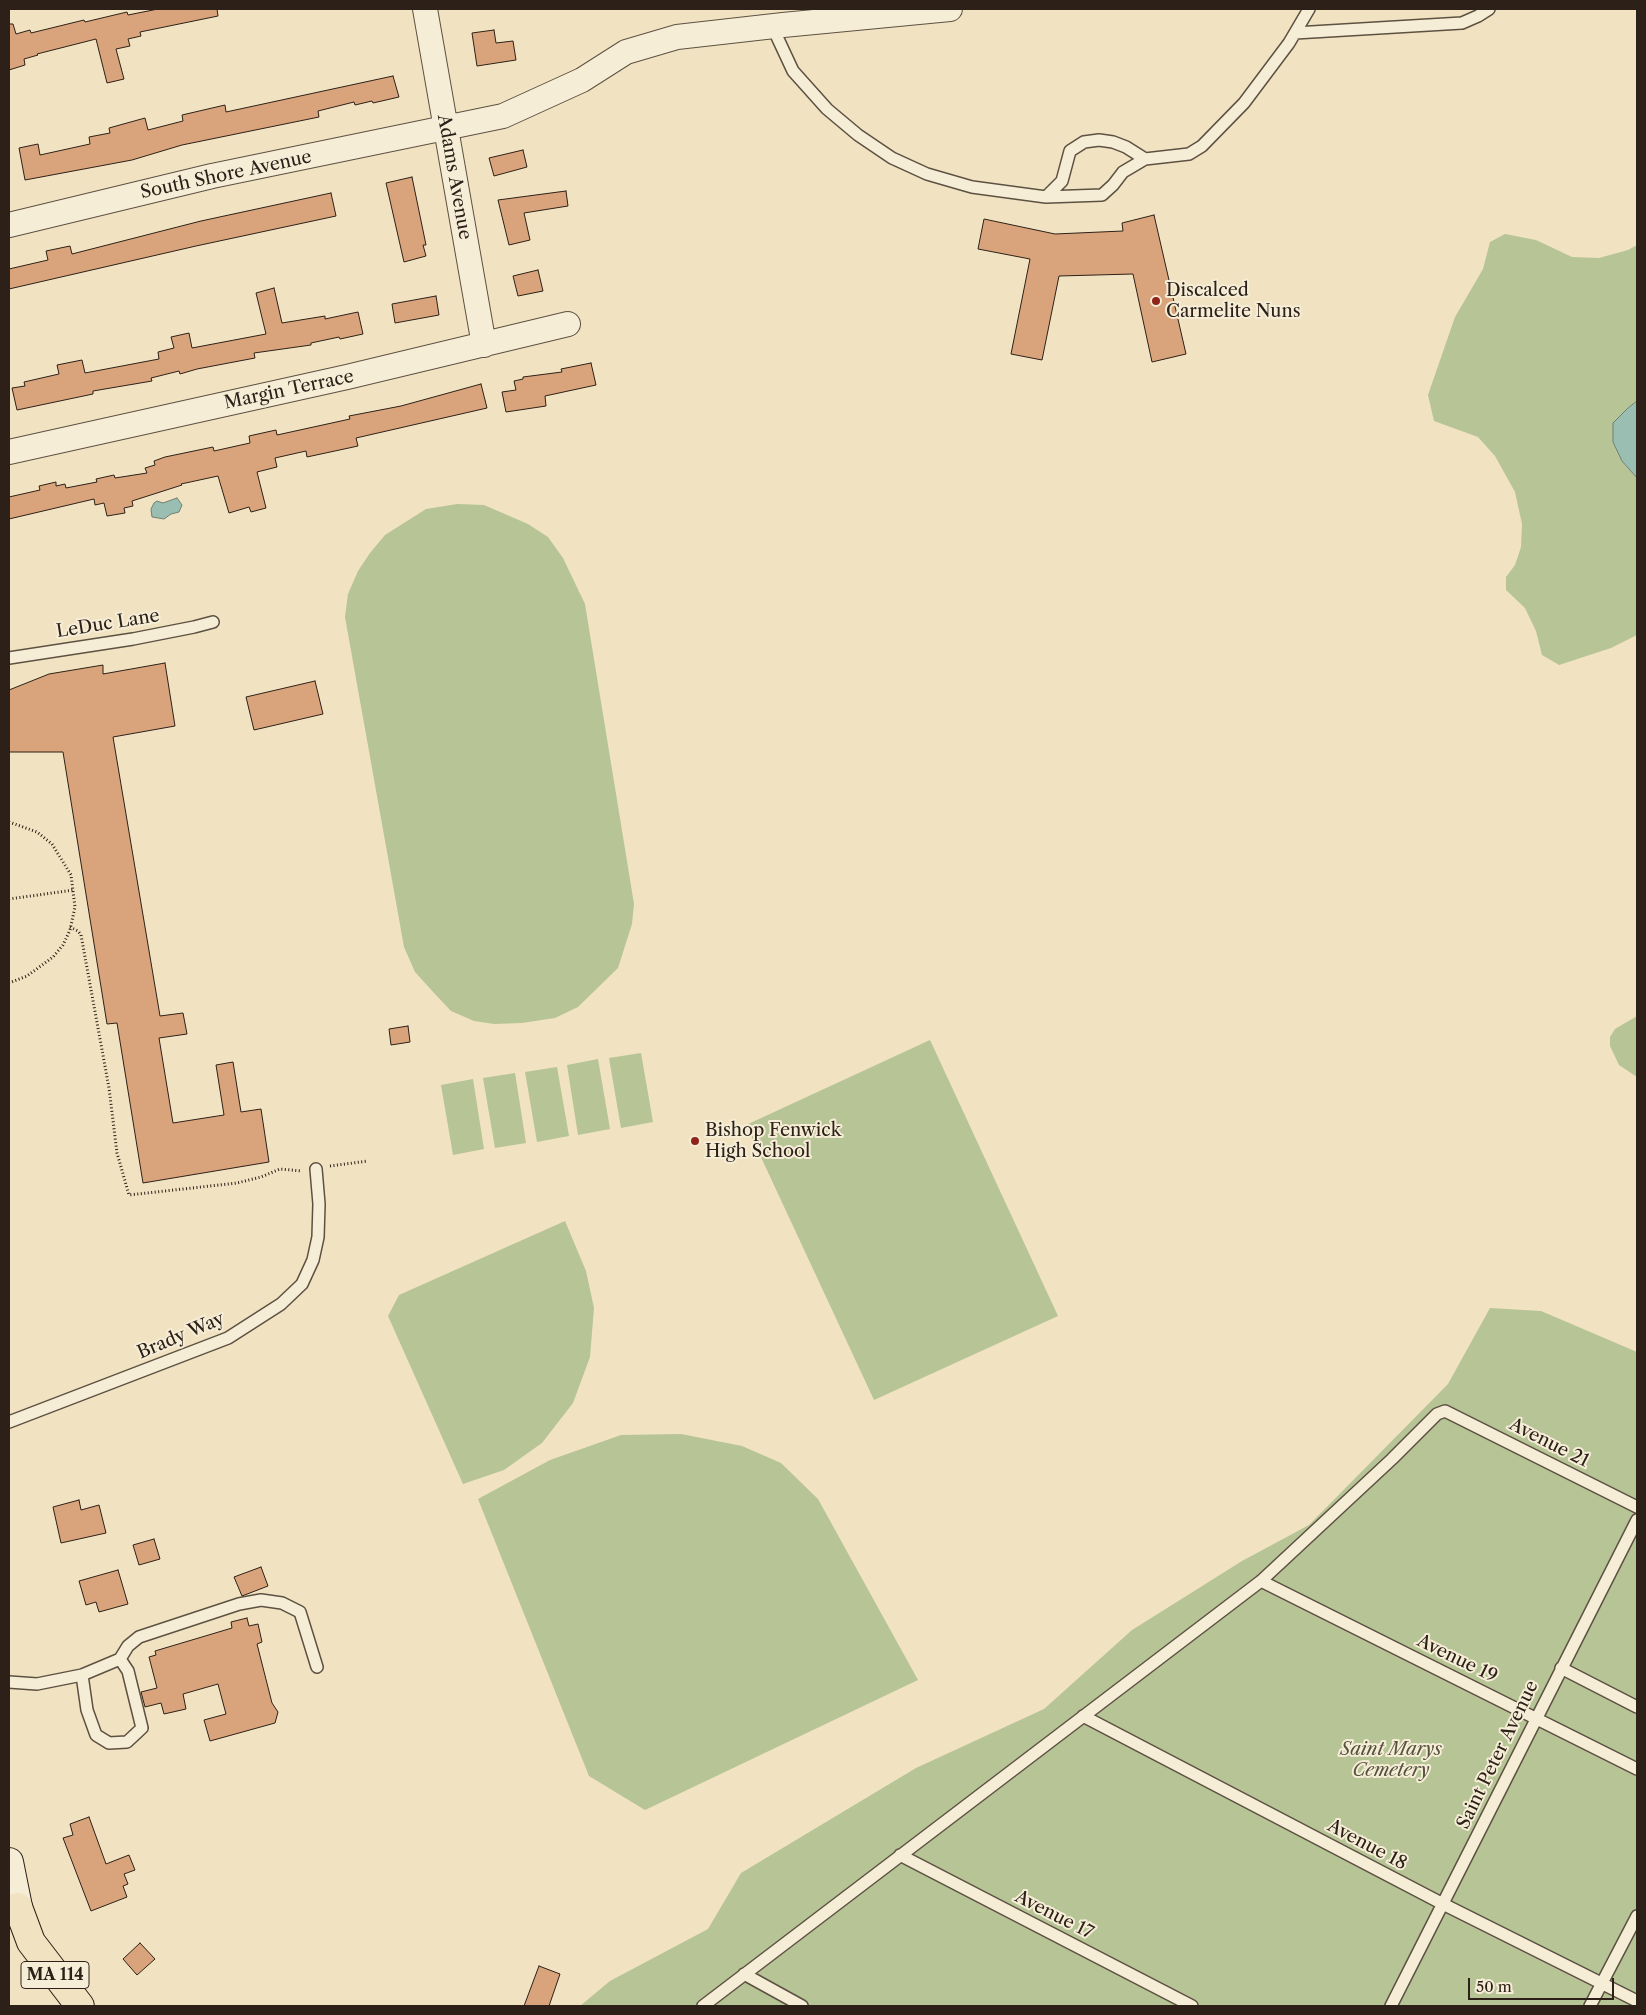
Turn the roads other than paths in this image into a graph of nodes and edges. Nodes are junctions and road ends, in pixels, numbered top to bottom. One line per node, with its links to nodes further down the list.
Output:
1 (425, 9): 7 (street, Adams Avenue)
2 (950, 9): 5 (street, South Shore Avenue)
3 (1309, 9): 6 (lane)
4 (1489, 9): 6 (lane)
5 (772, 26): 7 (street, South Shore Avenue); 9 (lane)
6 (1295, 33): 8 (lane)
7 (445, 128): 10 (street, South Shore Avenue); 12 (street, Adams Avenue)
8 (1145, 159): 9 (lane); 9 (lane)
9 (1046, 197)
10 (9, 225)
11 (568, 324): 12 (street, Margin Terrace)
12 (484, 345): 13 (street, Margin Terrace)
13 (9, 452)
14 (213, 622): 15 (lane, LeDuc Lane)
15 (9, 658)
16 (316, 1168): 17 (lane, Brady Way)
17 (9, 1422)
18 (1637, 1507): 20 (lane, Avenue 21)
19 (1637, 1520): 23 (lane, Saint Peter Avenue)
20 (1261, 1581): 27 (lane); 28 (lane, Avenue 19)
21 (120, 1659): 22 (lane); 24 (lane); 24 (lane)
22 (317, 1667)
23 (1561, 1668): 26 (lane); 28 (lane, Saint Peter Avenue)
24 (82, 1675): 25 (lane)
25 (9, 1682)
26 (1637, 1707)
27 (1083, 1716): 30 (lane); 32 (lane, Avenue 18)
28 (1536, 1718): 29 (lane, Avenue 19); 32 (lane, Saint Peter Avenue)
29 (1637, 1769)
30 (900, 1855): 36 (lane); 42 (lane, Avenue 17)
31 (9, 1862): 33 (main road)
32 (1443, 1904): 37 (lane, Avenue 18); 43 (lane, Saint Peter Avenue)
33 (13, 1908): 35 (highway, MA 114)
34 (1637, 1916): 37 (lane)
35 (20, 1945): 39 (highway, MA 114)
36 (744, 1974): 40 (lane); 41 (lane)
37 (1602, 1983): 38 (lane, Avenue 18); 44 (lane)
38 (1637, 2001)
39 (80, 2006)
40 (703, 2006)
41 (802, 2006)
42 (1192, 2006)
43 (1390, 2006)
44 (1590, 2006)

